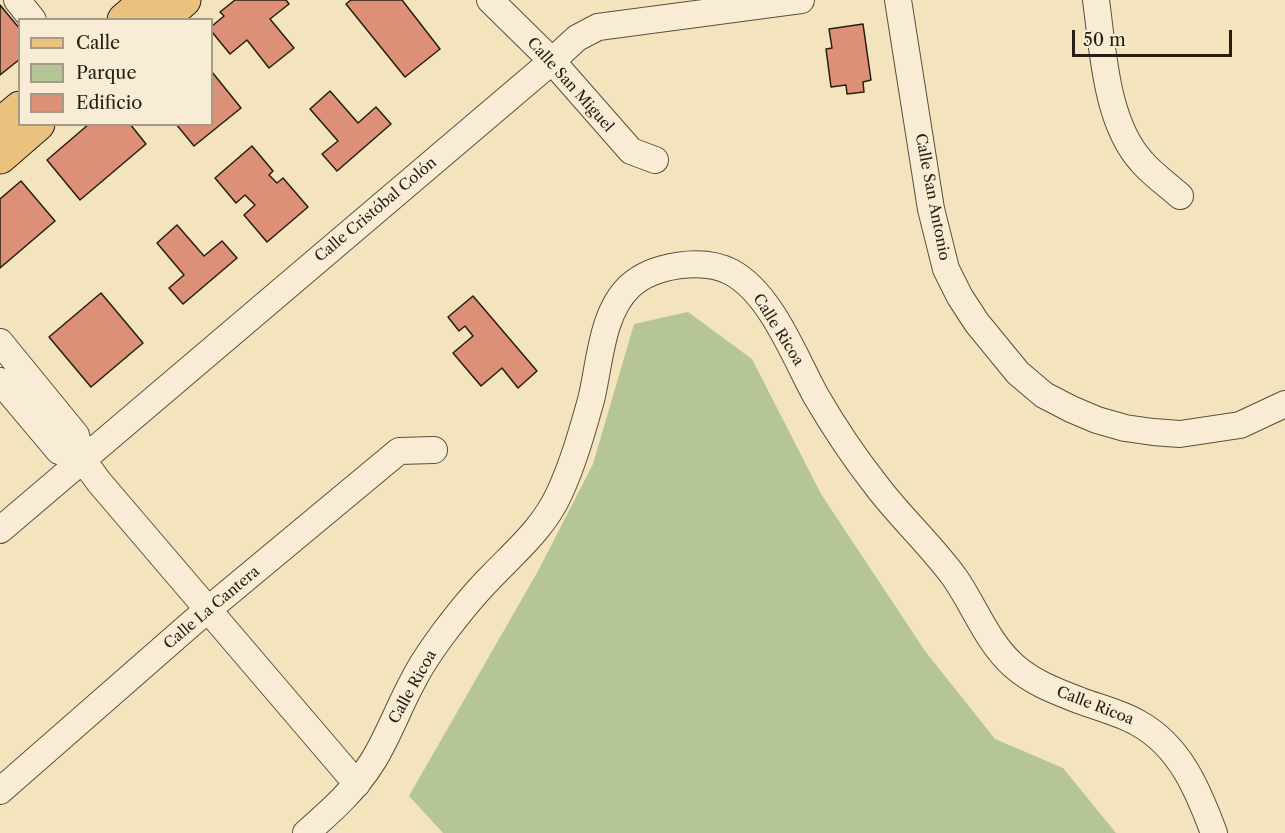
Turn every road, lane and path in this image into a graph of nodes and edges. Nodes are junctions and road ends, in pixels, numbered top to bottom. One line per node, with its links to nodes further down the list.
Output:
1 (17, 0): 8 (street)
2 (147, 0): 9 (main road)
3 (184, 0): 10 (main road)
4 (490, 0): 11 (street, Calle San Miguel)
5 (801, 0): 11 (street, Calle Cristóbal Colón)
6 (898, 0): 20 (street, Calle San Antonio)
7 (1096, 0): 17 (street)
8 (31, 18)
9 (126, 18)
10 (162, 18)
11 (552, 61): 16 (street, Calle San Miguel); 22 (street, Calle Cristóbal Colón)
12 (18, 110): 13 (main road)
13 (0, 125)
14 (36, 126): 15 (main road)
15 (0, 157)
16 (656, 160)
17 (1180, 196)
18 (0, 342): 22 (street)
19 (0, 381): 22 (street)
20 (1285, 404)
21 (434, 450): 24 (street, Calle La Cantera)
22 (82, 459): 23 (street, Calle Cristóbal Colón); 24 (street)
23 (0, 530)
24 (208, 610): 25 (street); 26 (street, Calle La Cantera)
25 (357, 784): 27 (street, Calle Ricoa); 28 (street, Calle Ricoa)
26 (0, 791)
27 (306, 833)
28 (1214, 833)

